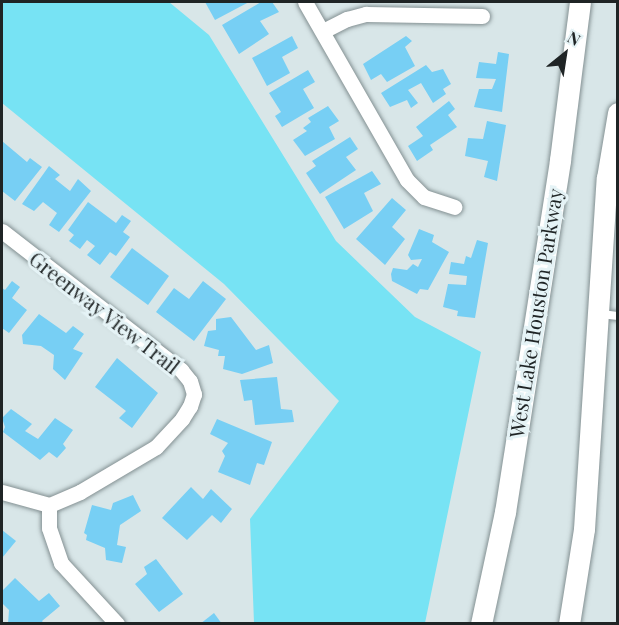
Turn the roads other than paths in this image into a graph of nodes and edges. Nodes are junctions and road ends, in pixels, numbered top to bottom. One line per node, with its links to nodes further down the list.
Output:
1 (305, 2): 4 (street)
2 (580, 2): 12 (main road, West Lake Houston Parkway)
3 (482, 16): 4 (street)
4 (323, 31): 6 (street)
5 (618, 113): 8 (main road)
6 (454, 207)
7 (2, 231): 10 (street, Greenway View Trail)
8 (608, 315): 13 (main road)
9 (2, 492): 10 (street)
10 (49, 505): 11 (street)
11 (117, 624)
12 (482, 624)
13 (569, 624)

